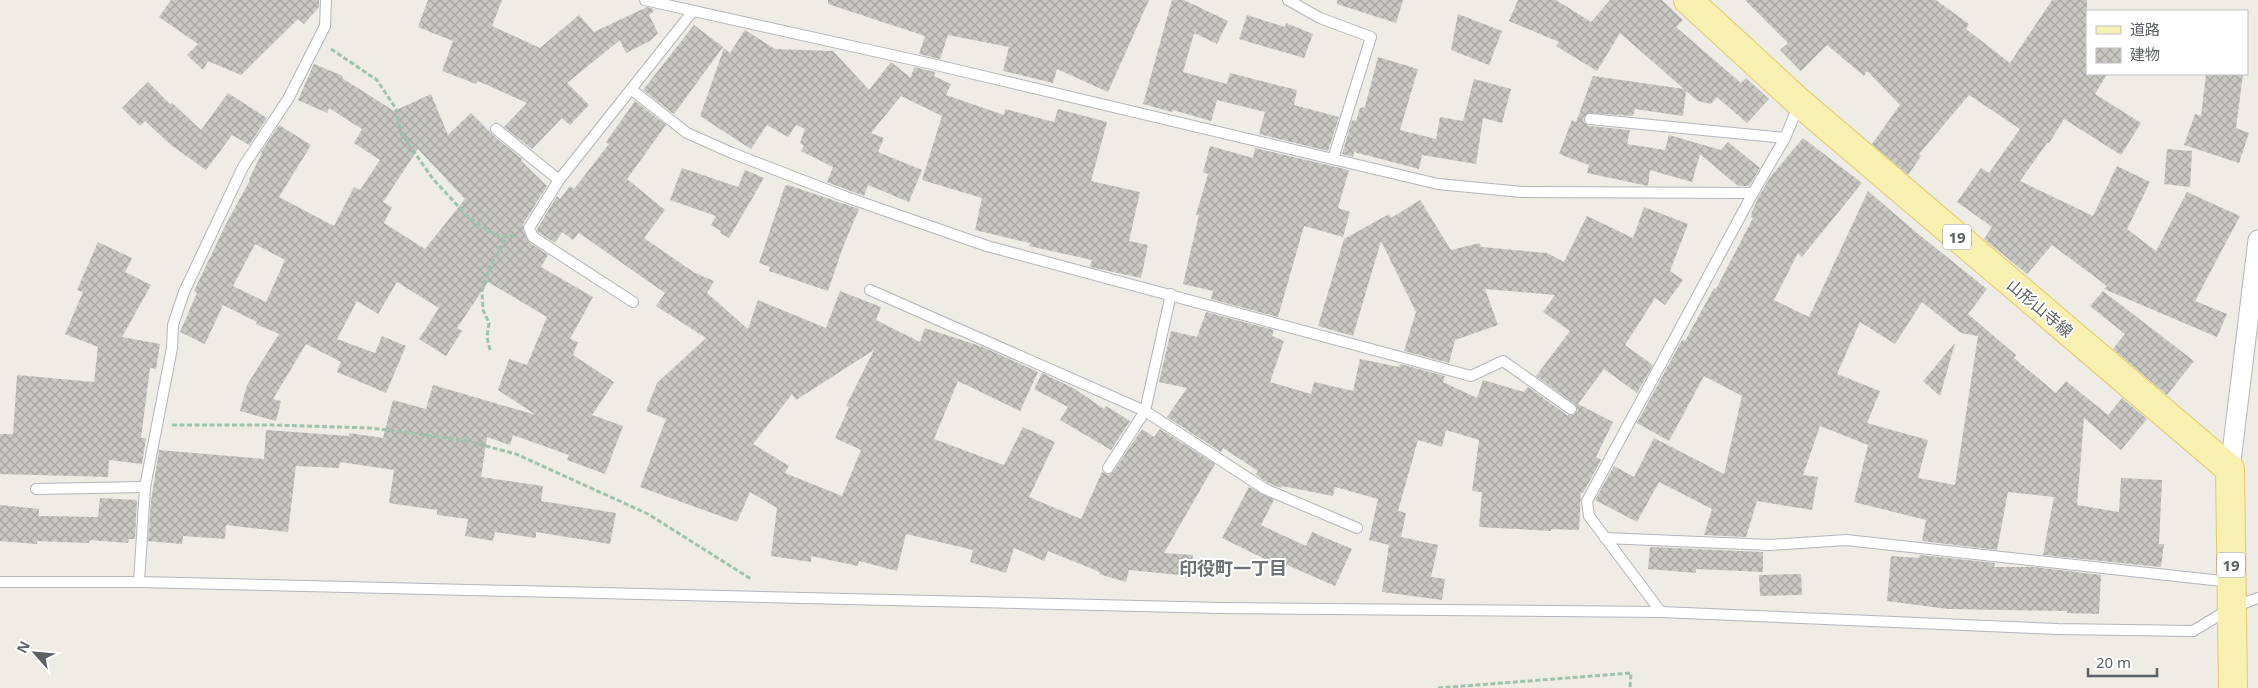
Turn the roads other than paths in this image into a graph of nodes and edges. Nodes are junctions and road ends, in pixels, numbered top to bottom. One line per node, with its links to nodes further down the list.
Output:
1 (326, 0): 23 (lane)
2 (645, 0): 5 (lane)
3 (1288, 0): 11 (lane)
4 (1688, 0): 7 (main road, 山形山寺線 / 19)
5 (693, 11): 6 (lane); 11 (lane)
6 (632, 90): 12 (lane); 17 (lane)
7 (1800, 103): 10 (lane); 22 (main road, 山形山寺線 / 19)
8 (1590, 119): 10 (lane)
9 (496, 129): 12 (lane)
10 (1785, 138): 13 (lane)
11 (1333, 160): 13 (lane)
12 (559, 180): 18 (lane)
13 (1753, 193): 26 (lane)
14 (2258, 240): 15 (street)
15 (2256, 277): 22 (street)
16 (870, 290): 20 (lane)
17 (1171, 294): 19 (lane); 20 (lane)
18 (633, 302)
19 (1571, 409)
20 (1145, 411): 21 (lane); 25 (lane)
21 (1108, 468)
22 (2230, 469): 29 (main road, 19)
23 (145, 487): 24 (lane); 28 (lane)
24 (36, 489)
25 (1357, 528)
26 (1605, 538): 29 (lane); 31 (lane)
27 (0, 582): 28 (lane)
28 (139, 582): 31 (lane)
29 (2231, 595): 30 (lane); 31 (lane); 32 (main road, 19)
30 (2258, 598)
31 (1661, 612)
32 (2233, 688)

